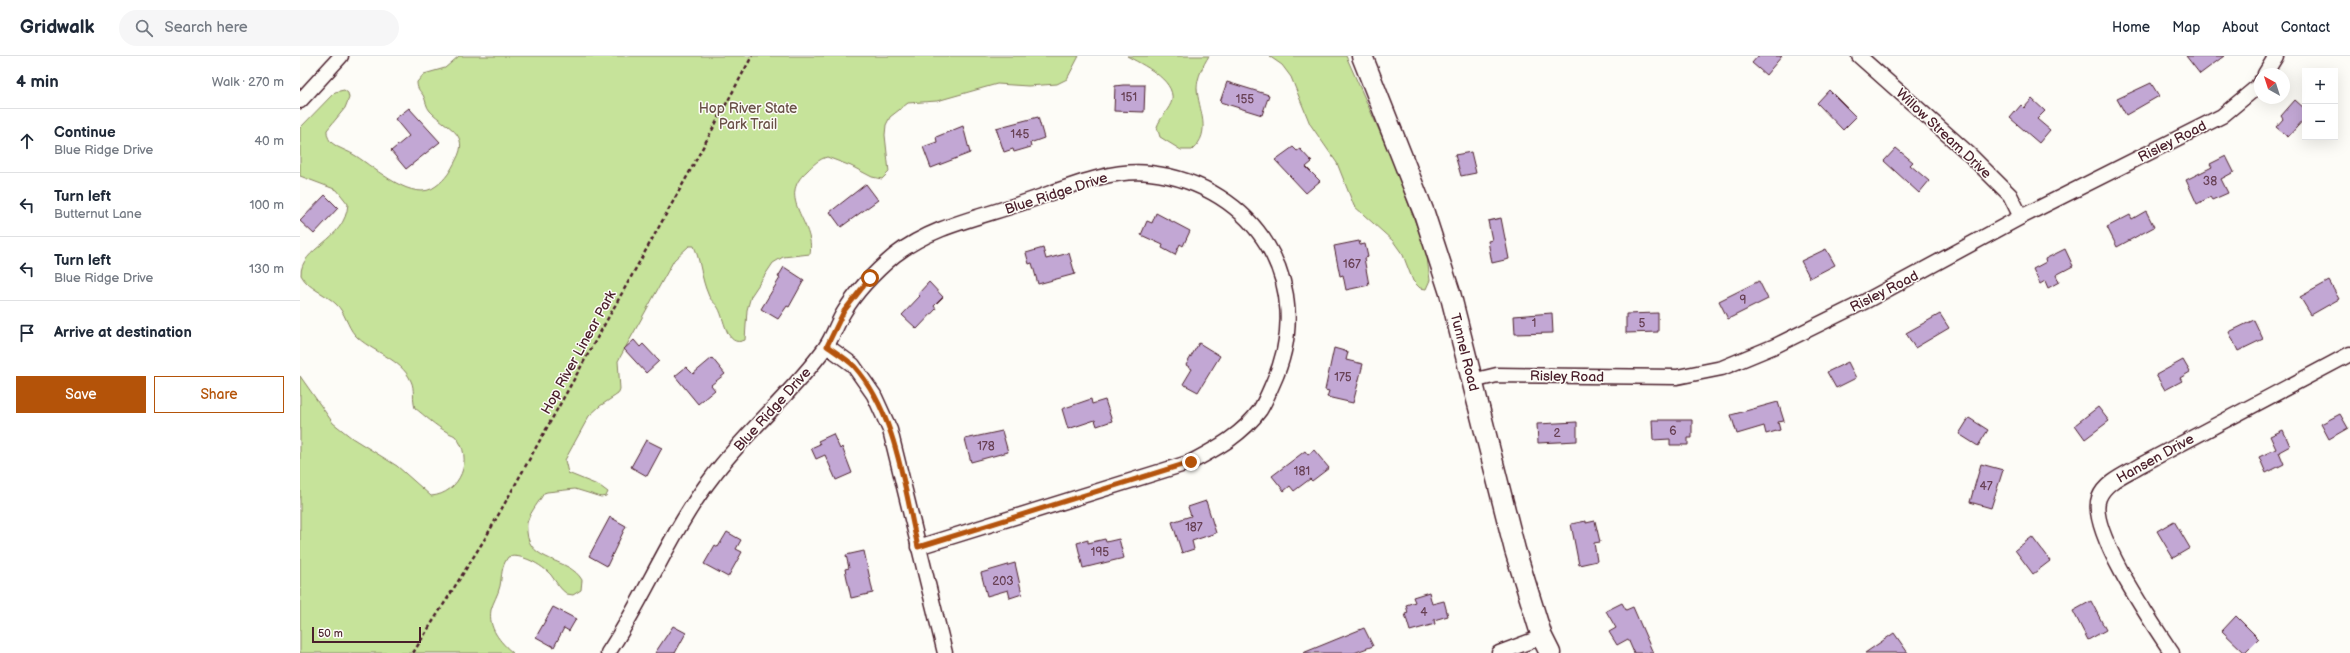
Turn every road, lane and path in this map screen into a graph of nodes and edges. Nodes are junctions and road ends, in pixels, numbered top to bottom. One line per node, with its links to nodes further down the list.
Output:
1 (341, 56): 8 (street)
2 (752, 56): 15 (path, Hop River Linear Park)
3 (1362, 56): 12 (main road, Tunnel Road)
4 (1859, 56): 9 (street, Willow Stream Drive)
5 (2276, 56): 6 (street)
6 (2269, 68)
7 (2254, 89): 9 (street, Risley Road)
8 (300, 101)
9 (2021, 217): 12 (street, Risley Road)
10 (827, 346): 13 (street); 13 (street, Blue Ridge Drive); 16 (street, Blue Ridge Drive)
11 (2350, 354): 19 (street, Hansen Drive)
12 (1472, 381): 14 (main road, Tunnel Road)
13 (918, 547): 17 (street)
14 (1546, 645): 18 (street)
15 (413, 653)
16 (608, 653)
17 (945, 653)
18 (1499, 653)
19 (2172, 653)

